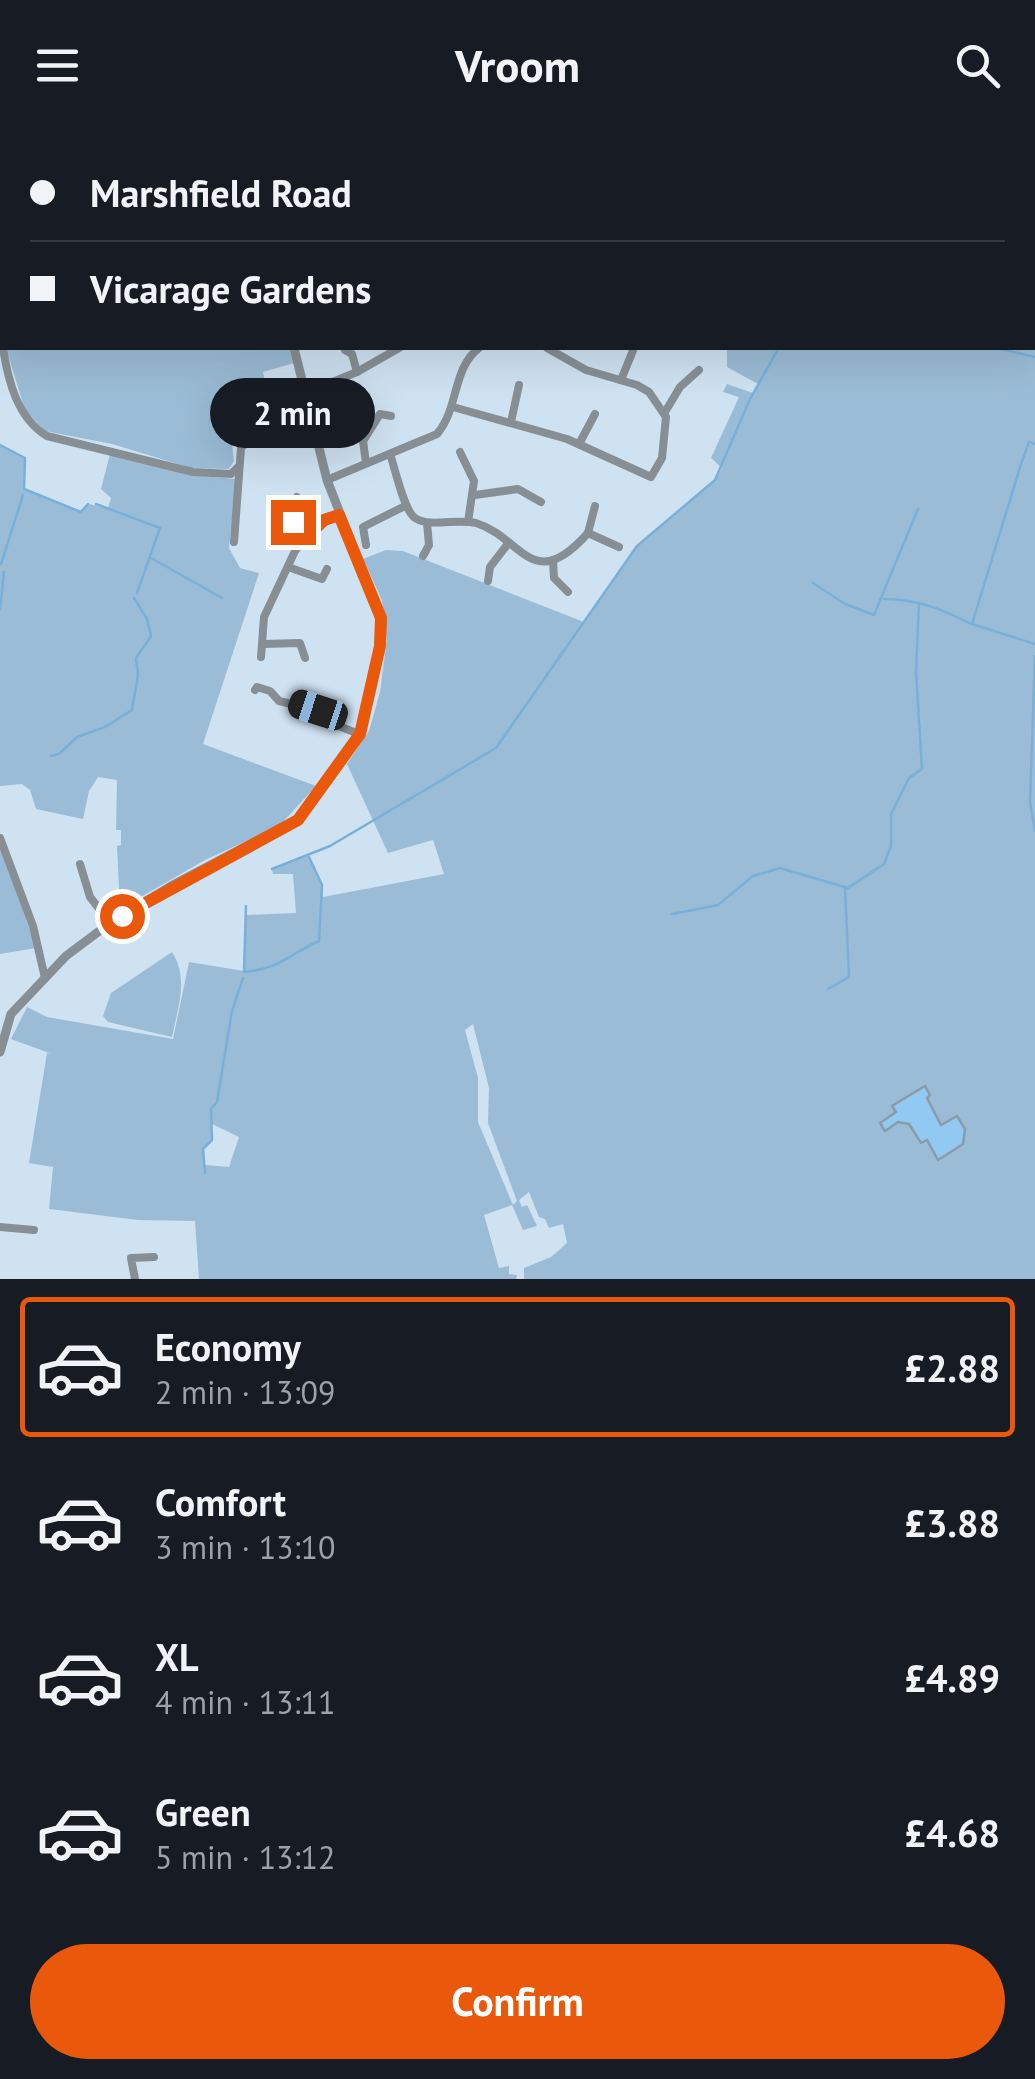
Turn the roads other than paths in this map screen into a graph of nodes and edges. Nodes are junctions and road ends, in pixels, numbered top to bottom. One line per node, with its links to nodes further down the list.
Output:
1 (4, 350): 23 (street)
2 (295, 350): 12 (street)
3 (393, 350): 9 (street)
4 (473, 350): 13 (street)
5 (633, 350): 10 (street)
6 (560, 351): 10 (street)
7 (348, 357): 9 (street)
8 (698, 370): 14 (street)
9 (357, 372): 12 (street)
10 (621, 380): 14 (street)
11 (519, 385): 17 (street)
12 (308, 392): 18 (street)
13 (453, 407): 17 (street); 21 (street)
14 (665, 412): 19 (street)
15 (595, 414): 19 (street)
16 (391, 416): 22 (street)
17 (511, 422): 19 (street)
18 (315, 434): 23 (street); 24 (street)
19 (579, 444)
20 (460, 452): 25 (street)
21 (390, 454): 22 (street); 28 (street)
22 (366, 462): 24 (street)
23 (236, 468): 35 (street)
24 (327, 480): 30 (street)
25 (475, 495): 27 (street); 31 (street)
26 (297, 497): 34 (street)
27 (542, 502)
28 (405, 506): 32 (street); 36 (street)
29 (595, 506): 33 (street)
30 (339, 515): 34 (street); 49 (street)
31 (468, 522): 32 (street); 37 (street)
32 (428, 523): 39 (street)
33 (588, 533): 38 (street); 40 (street)
34 (304, 540): 41 (street)
35 (234, 542)
36 (366, 545)
37 (507, 545): 40 (street); 43 (street)
38 (619, 547)
39 (423, 556)
40 (553, 560): 44 (street)
41 (288, 567): 42 (street); 45 (street)
42 (327, 569)
43 (488, 581)
44 (568, 592)
45 (262, 644): 46 (street); 47 (street)
46 (261, 657)
47 (305, 658)
48 (256, 690): 49 (street)
49 (360, 734): 52 (street)
50 (0, 838): 53 (street)
51 (80, 864): 52 (street)
52 (110, 923): 53 (street)
53 (44, 978): 54 (street)
54 (2, 1028): 55 (street)
55 (0, 1052)
56 (0, 1227): 57 (street)
57 (34, 1230)
58 (154, 1257): 59 (street)
59 (135, 1279)

